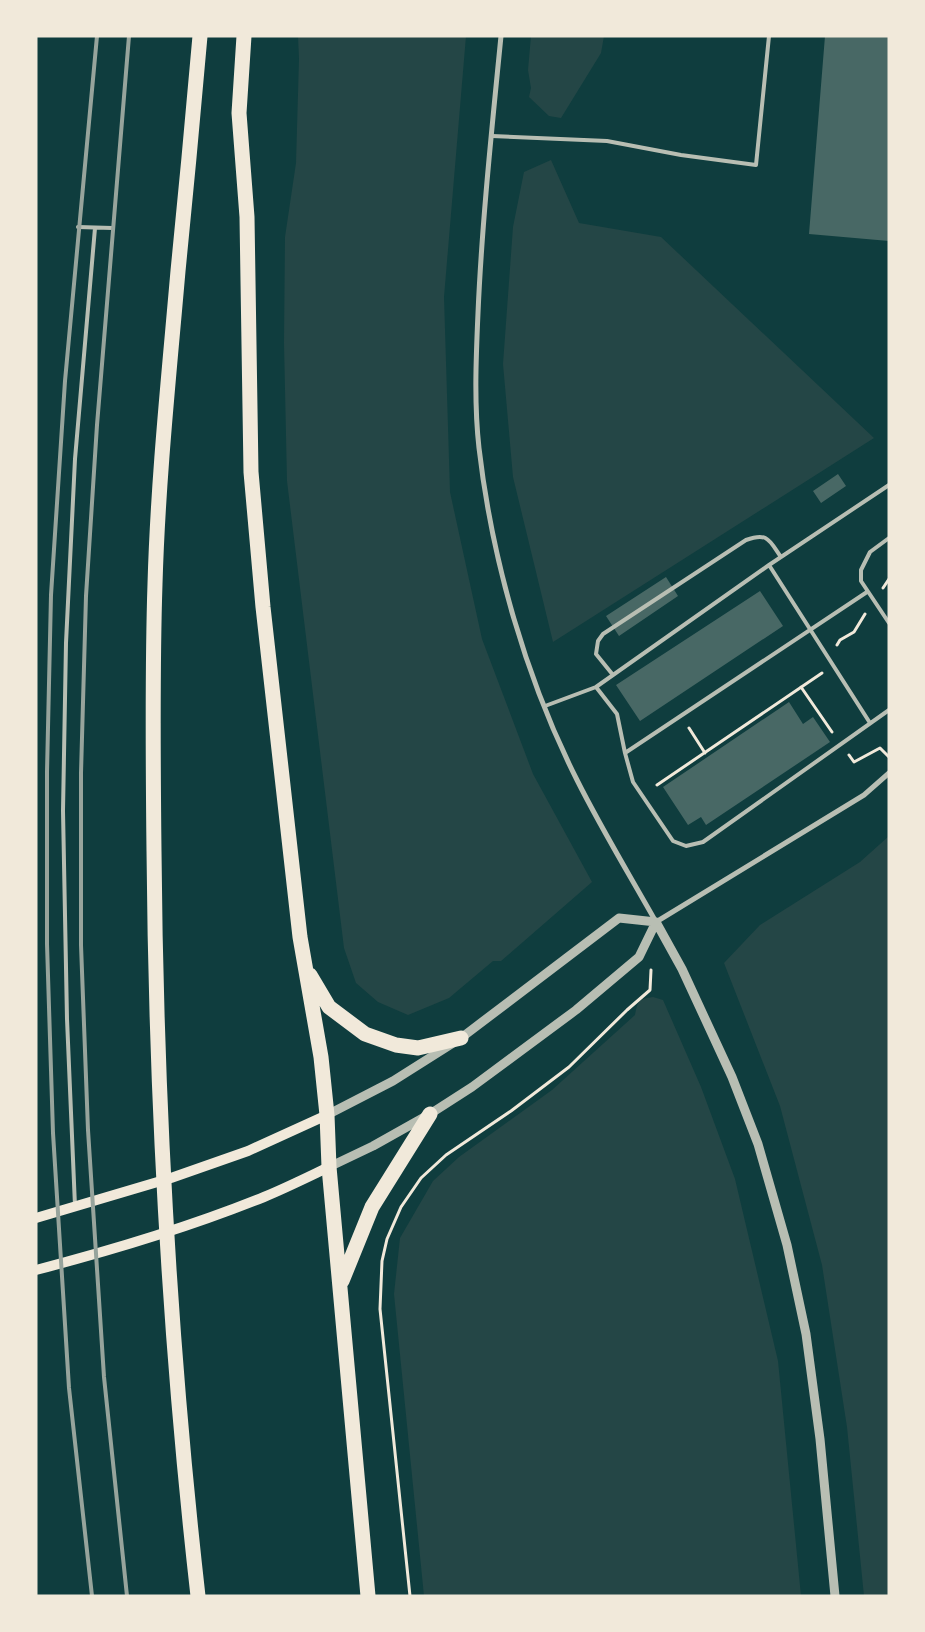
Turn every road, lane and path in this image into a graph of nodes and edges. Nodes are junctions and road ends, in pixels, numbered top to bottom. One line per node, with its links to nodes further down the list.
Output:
1 (200, 36): 40 (highway)
2 (244, 36): 31 (highway)
3 (500, 36): 5 (street)
4 (769, 36): 5 (lane)
5 (492, 136): 21 (street)
6 (78, 227): 7 (lane)
7 (95, 228): 8 (lane); 36 (lane)
8 (112, 228)
9 (889, 485): 11 (lane)
10 (887, 540): 14 (lane)
11 (781, 557): 12 (lane); 19 (lane)
12 (769, 565): 17 (lane); 19 (lane)
13 (889, 579): 15 (path)
14 (867, 592): 15 (lane); 17 (lane)
15 (873, 601): 16 (lane); 18 (path)
16 (889, 624)
17 (811, 630): 18 (lane); 23 (lane)
18 (829, 659): 24 (lane); 26 (path)
19 (612, 675): 20 (lane)
20 (596, 687): 21 (lane); 25 (lane)
21 (545, 706): 29 (street)
22 (889, 710): 24 (lane)
23 (680, 716): 25 (lane); 26 (path)
24 (870, 723): 25 (lane)
25 (625, 753)
26 (705, 753): 28 (path)
27 (889, 773): 29 (street)
28 (657, 785)
29 (656, 922): 32 (street); 34 (street); 43 (street)
30 (652, 961): 42 (path)
31 (304, 965): 32 (highway); 33 (highway)
32 (461, 1038): 33 (street)
33 (327, 1114): 35 (highway); 36 (main road)
34 (430, 1114): 35 (street); 39 (highway)
35 (330, 1167): 38 (main road); 39 (highway)
36 (75, 1207): 37 (main road)
37 (36, 1218)
38 (36, 1270)
39 (340, 1284): 41 (highway)
40 (198, 1596)
41 (368, 1596)
42 (410, 1596)
43 (835, 1596)

